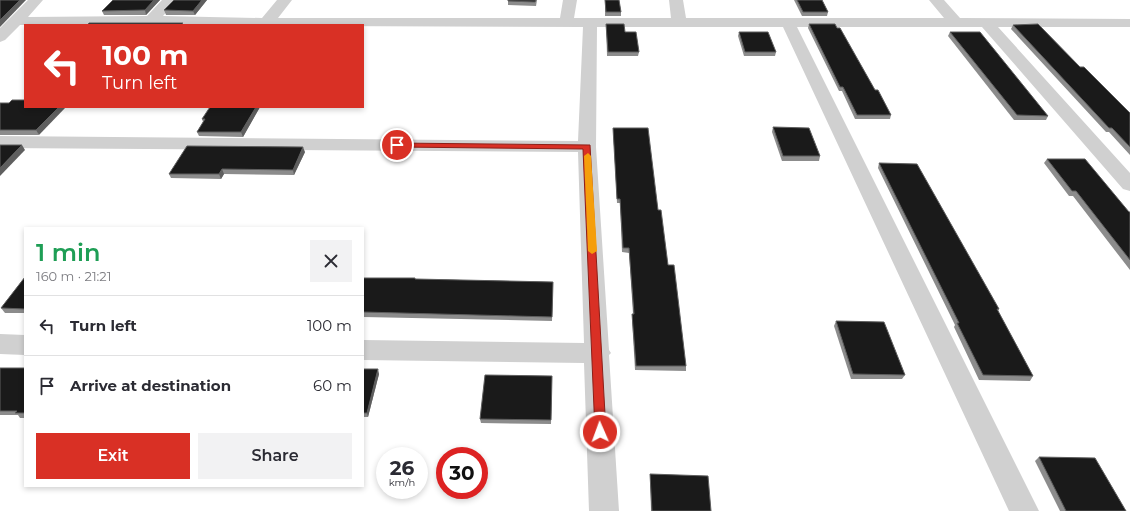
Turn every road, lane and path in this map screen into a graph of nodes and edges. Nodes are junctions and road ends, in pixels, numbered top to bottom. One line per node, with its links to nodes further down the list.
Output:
1 (36, 0): 8 (street)
2 (170, 0): 7 (street)
3 (285, 0): 9 (street)
4 (570, 0): 10 (street)
5 (676, 0): 12 (street)
6 (936, 0): 14 (street)
7 (152, 20): 8 (street); 9 (street)
8 (16, 21): 17 (street)
9 (266, 22): 10 (street)
10 (566, 23): 11 (street)
11 (590, 23): 12 (street); 19 (street)
12 (679, 23): 13 (street)
13 (788, 23): 14 (street); 26 (street)
14 (956, 23): 15 (street)
15 (986, 23): 16 (street); 20 (street)
16 (1130, 23)
17 (0, 38)
18 (0, 142): 19 (street)
19 (587, 146): 24 (street)
20 (1130, 185)
21 (0, 344): 22 (street)
22 (24, 345)
23 (364, 350): 24 (street)
24 (598, 353): 25 (street)
25 (604, 511)
26 (1024, 511)

